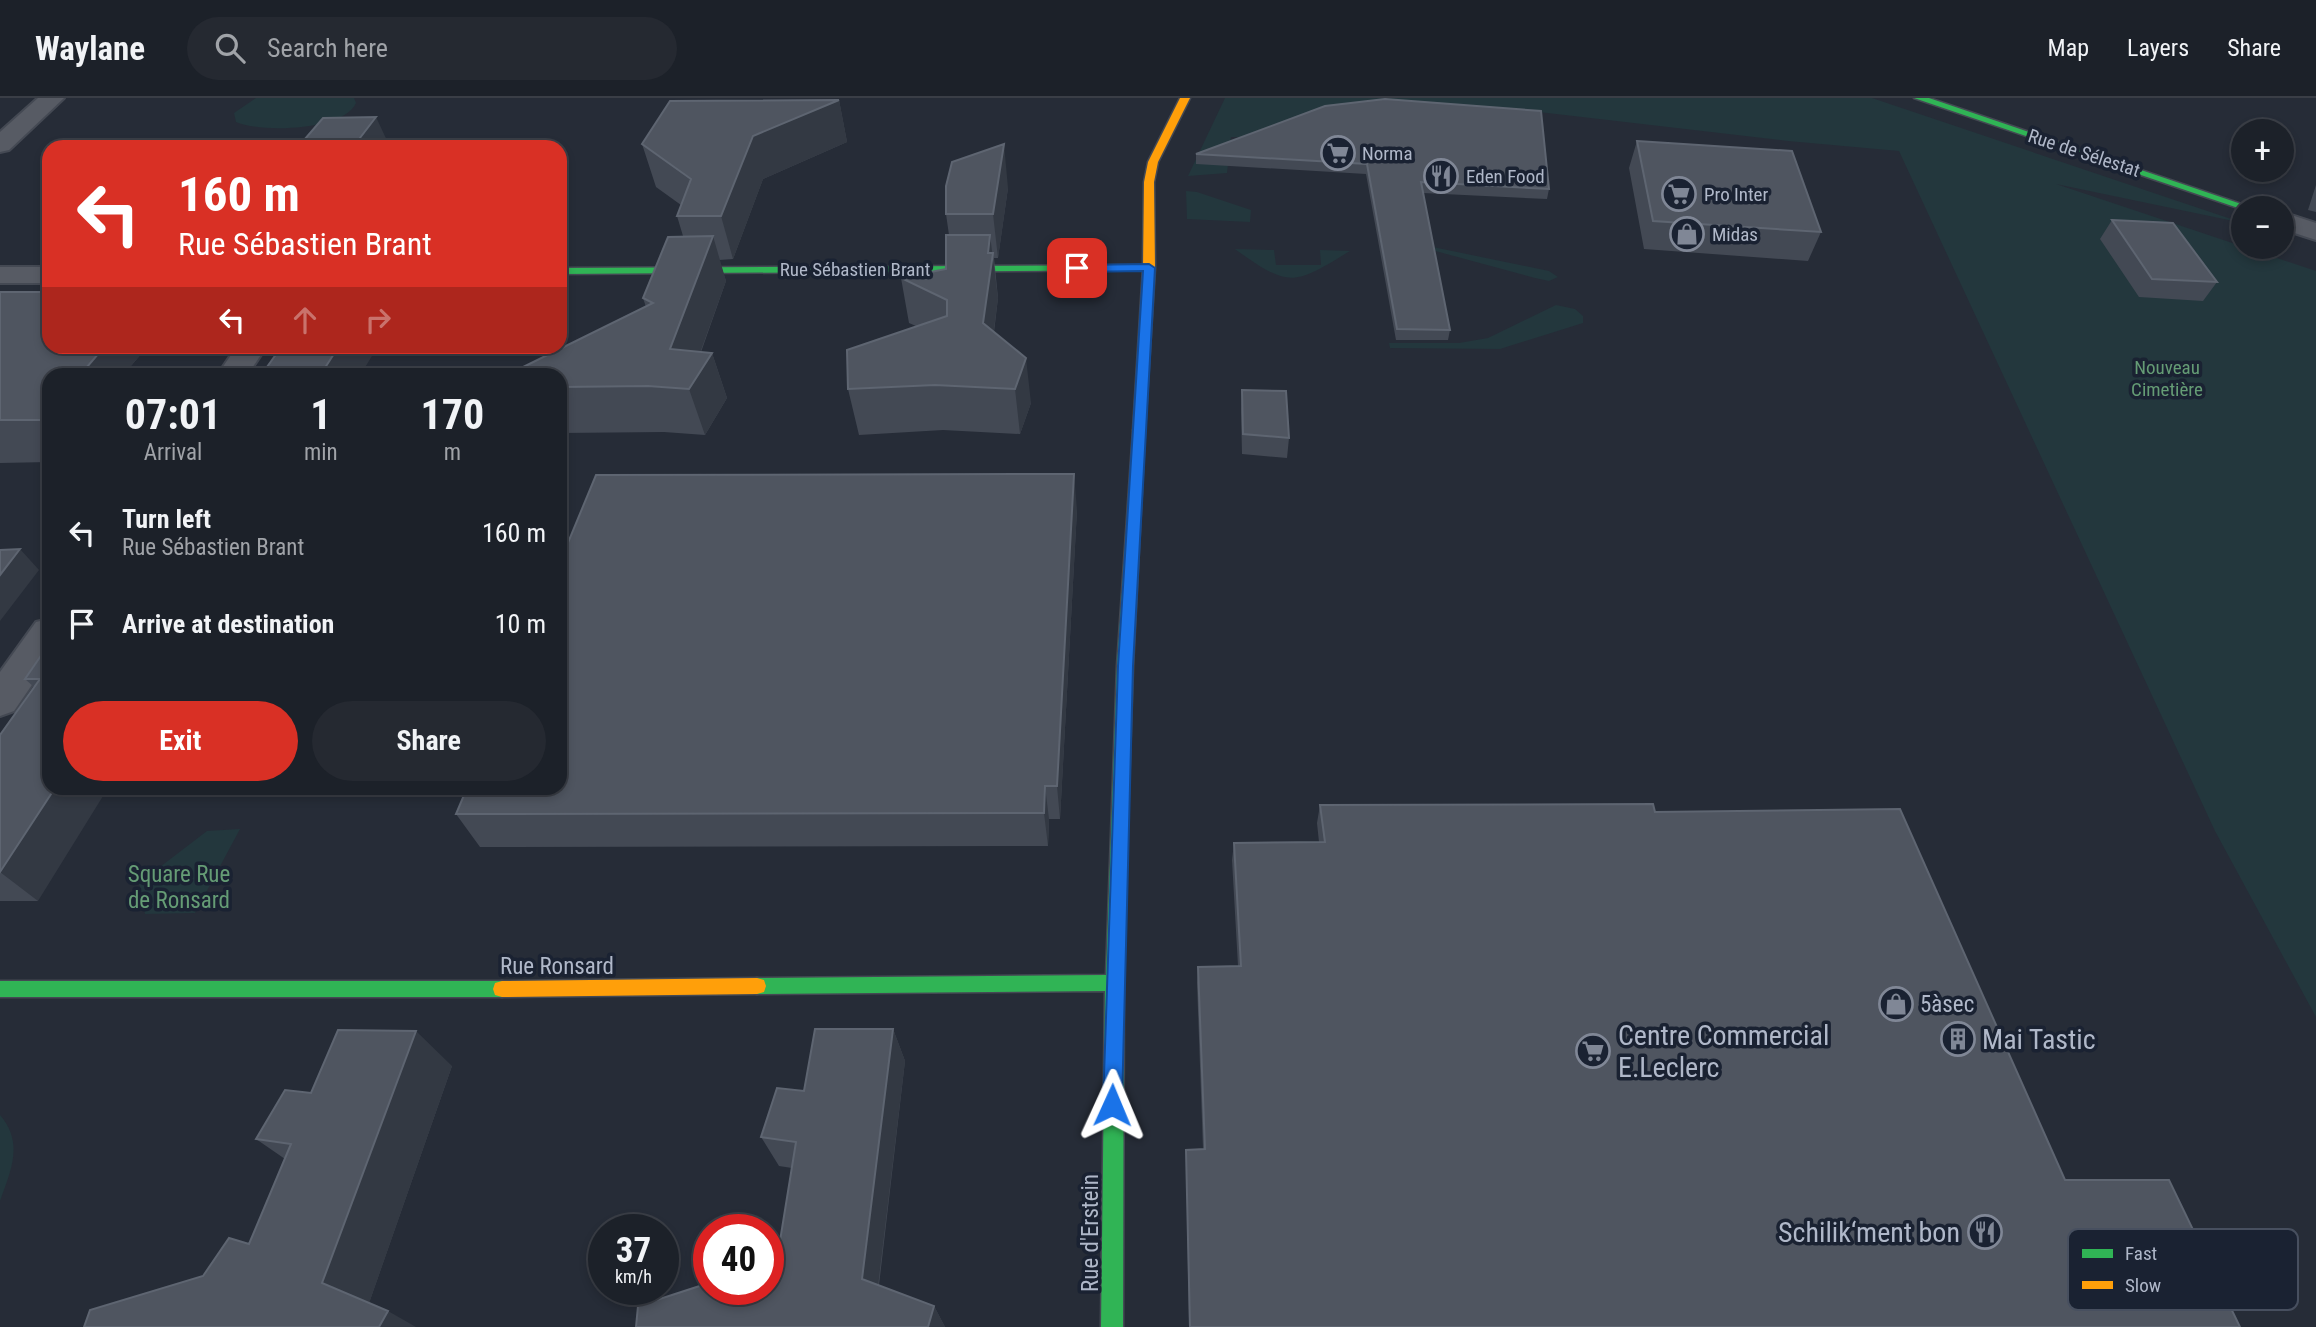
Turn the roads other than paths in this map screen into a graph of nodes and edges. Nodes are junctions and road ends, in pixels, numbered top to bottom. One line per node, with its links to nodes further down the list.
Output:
1 (52, 98): 4 (street)
2 (1185, 98): 8 (street, Rue d'Erstein)
3 (1919, 98): 5 (street, Rue de Sélestat)
4 (0, 145)
5 (2231, 202)
6 (2294, 224): 7 (street)
7 (2316, 232)
8 (1149, 268): 9 (street, Rue Sébastien Brant); 14 (street, Rue d'Erstein)
9 (567, 271)
10 (0, 275): 11 (street)
11 (42, 275)
12 (42, 642): 13 (street)
13 (0, 701)
14 (1114, 983): 15 (street, Rue Ronsard); 16 (street, Rue d'Erstein)
15 (0, 989)
16 (1112, 1327)

